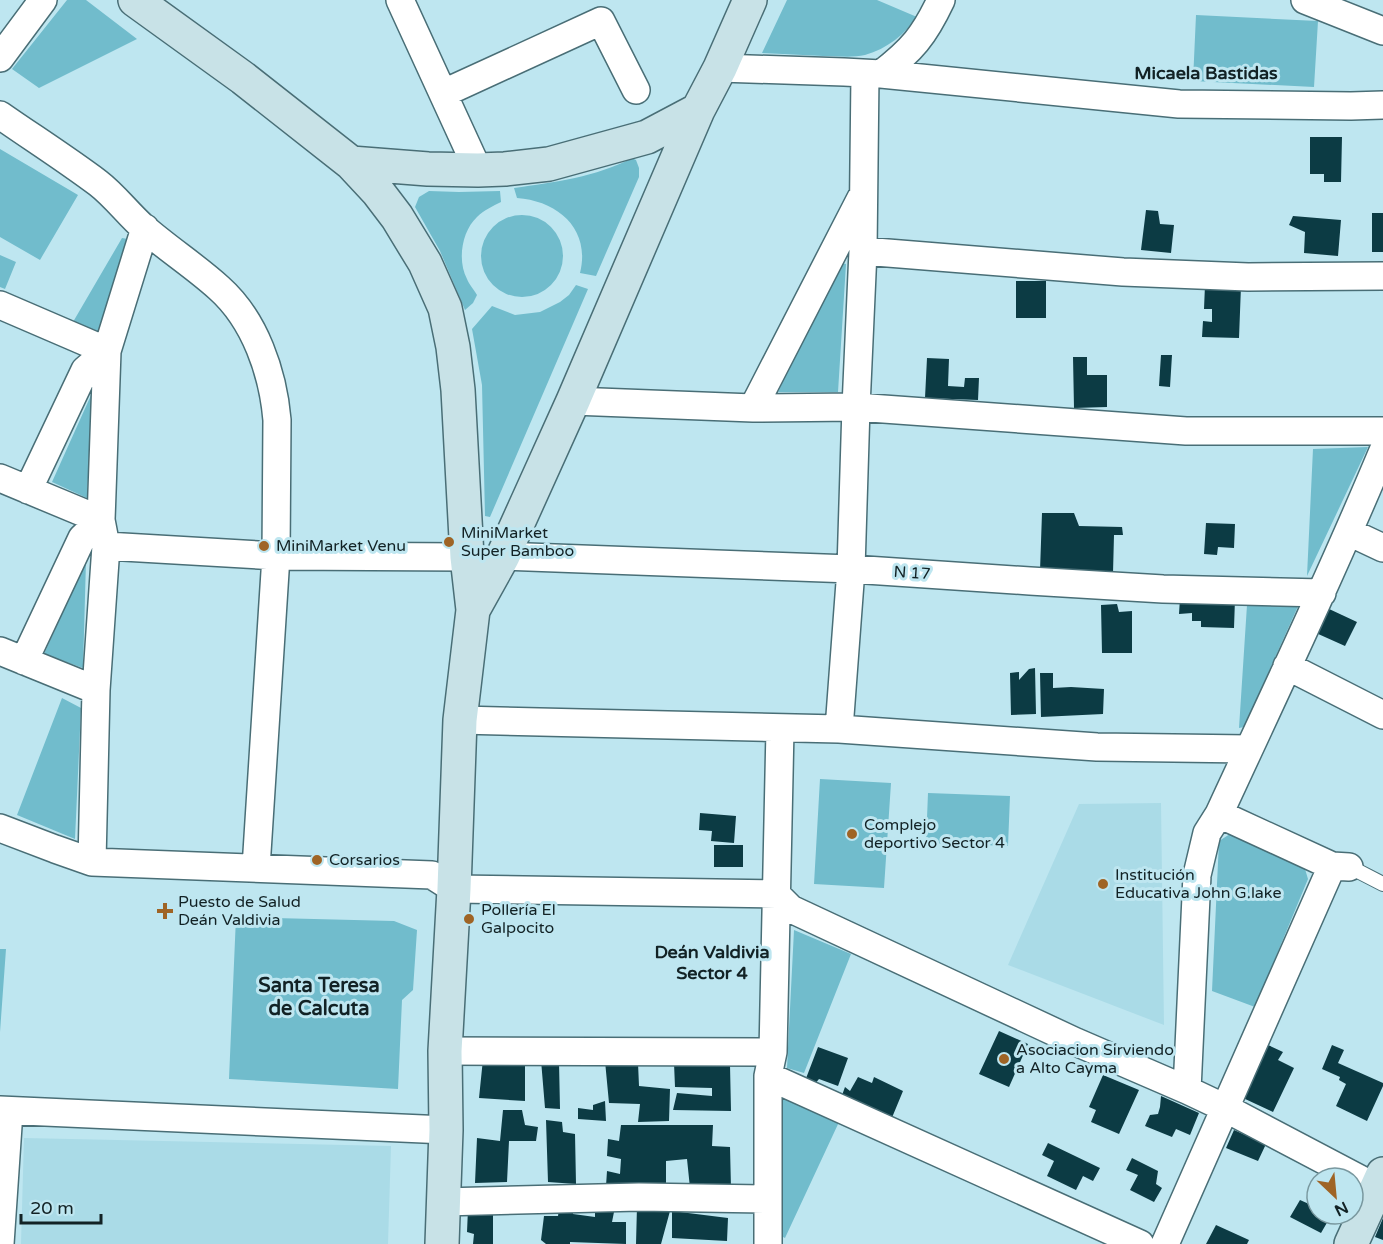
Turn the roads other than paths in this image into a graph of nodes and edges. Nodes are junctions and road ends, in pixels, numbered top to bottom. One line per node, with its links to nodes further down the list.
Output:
1 (43, 0): 8 (street)
2 (135, 0): 16 (street)
3 (400, 0): 12 (street)
4 (750, 0): 9 (street)
5 (941, 0): 10 (street)
6 (1305, 0): 7 (street)
7 (1383, 30)
8 (0, 58)
9 (720, 68): 10 (street); 14 (street)
10 (873, 74): 13 (street); 18 (street)
11 (636, 90): 12 (street)
12 (444, 93): 17 (street)
13 (1383, 105)
14 (698, 110): 17 (street); 24 (street)
15 (0, 115): 19 (street)
16 (351, 163): 17 (street); 36 (street)
17 (477, 170)
18 (864, 191): 20 (street); 26 (street)
19 (145, 228): 23 (street); 34 (street)
20 (863, 251): 21 (street); 25 (street)
21 (1383, 276)
22 (0, 305): 23 (street)
23 (107, 351): 30 (street); 32 (street)
24 (573, 401): 26 (street); 35 (street)
25 (856, 407): 26 (street); 27 (street); 37 (street)
26 (753, 408)
27 (1383, 431)
28 (1383, 451): 31 (street)
29 (0, 478): 30 (street)
30 (28, 490): 32 (street)
31 (1349, 532): 33 (street); 38 (street)
32 (104, 533): 34 (street); 40 (street); 42 (street)
33 (1383, 548)
34 (276, 556): 36 (street); 52 (street)
35 (503, 556): 37 (street, N 17); 39 (street)
36 (467, 557): 39 (street)
37 (851, 569): 38 (street, N 17); 46 (street)
38 (1322, 593): 41 (street)
39 (473, 610): 44 (street)
40 (12, 656): 42 (street)
41 (1287, 666): 43 (street); 47 (street)
42 (96, 690): 50 (street)
43 (1383, 715)
44 (460, 720): 45 (street); 54 (street)
45 (780, 729): 46 (street); 55 (street)
46 (839, 729): 47 (street)
47 (1249, 749): 48 (street)
48 (1219, 814): 51 (street); 58 (street)
49 (0, 828): 50 (street)
50 (92, 862): 52 (street)
51 (1341, 867): 53 (lane); 59 (street)
52 (256, 868): 54 (street)
53 (1383, 884)
54 (454, 889): 55 (street); 56 (street)
55 (776, 894): 57 (street); 58 (street)
56 (445, 1051): 57 (street); 61 (street)
57 (770, 1064): 63 (street); 68 (street)
58 (1187, 1090): 59 (street)
59 (1225, 1108): 62 (street); 69 (street)
60 (5, 1111): 61 (street); 65 (street)
61 (446, 1130): 64 (street)
62 (1380, 1181): 70 (street)
63 (768, 1199): 64 (street); 67 (street)
64 (442, 1202): 66 (street)
65 (0, 1244)
66 (442, 1244)
67 (768, 1244)
68 (1140, 1244)
69 (1165, 1244)
70 (1351, 1244)

